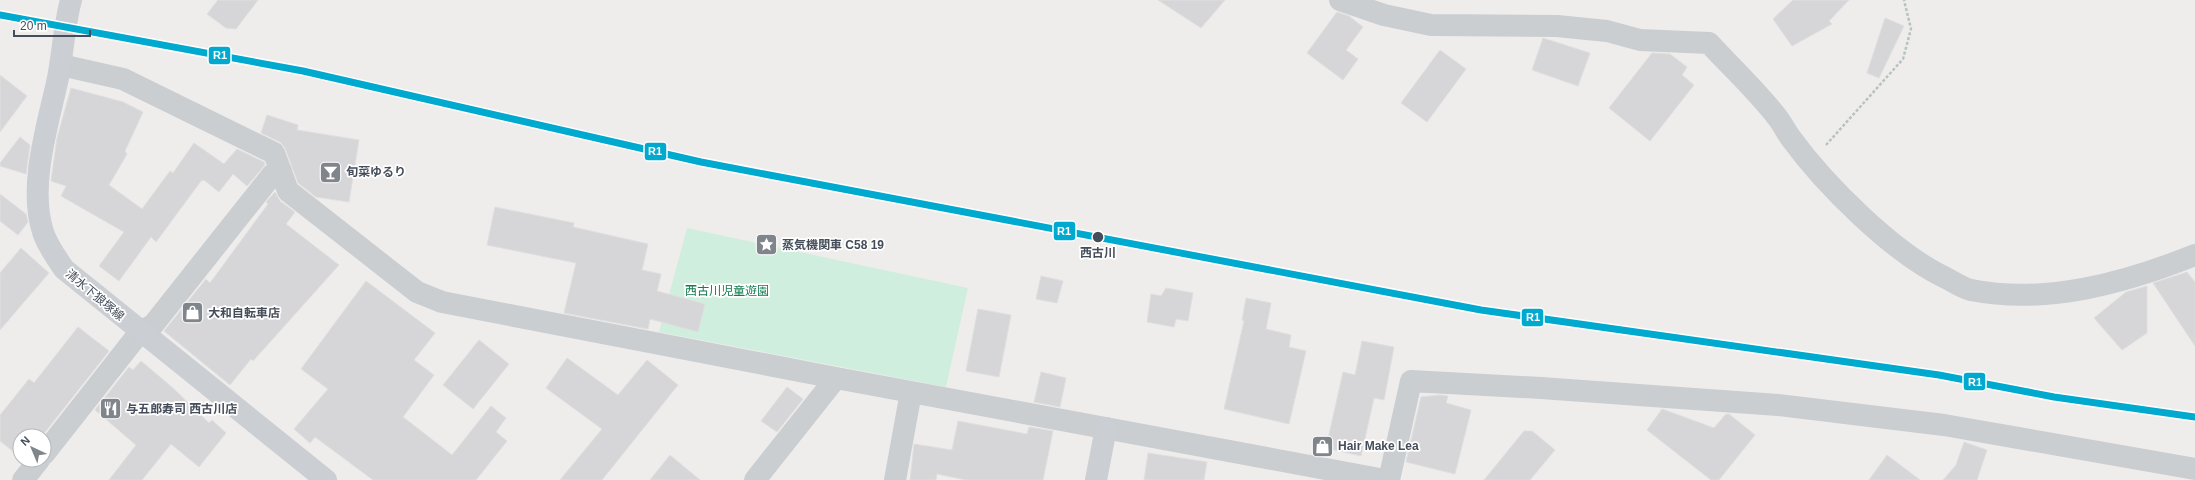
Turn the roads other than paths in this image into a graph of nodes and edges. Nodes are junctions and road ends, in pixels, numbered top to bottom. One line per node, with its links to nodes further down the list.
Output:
1 (71, 0): 3 (main road, 清水下狼塚線)
2 (1340, 0): 5 (street)
3 (60, 65): 4 (street); 6 (main road, 清水下狼塚線)
4 (281, 171): 6 (street); 7 (street)
5 (2195, 256)
6 (140, 332): 10 (street); 15 (main road, 清水下狼塚線)
7 (836, 378): 8 (street); 16 (street)
8 (911, 392): 9 (street); 17 (street)
9 (1106, 428): 13 (street); 18 (main road)
10 (52, 444)
11 (33, 468): 14 (street)
12 (2195, 469): 20 (street)
13 (1304, 472): 19 (street)
14 (23, 480)
15 (326, 480)
16 (755, 480)
17 (895, 480)
18 (1096, 480)
19 (1385, 480)
20 (1389, 480)

